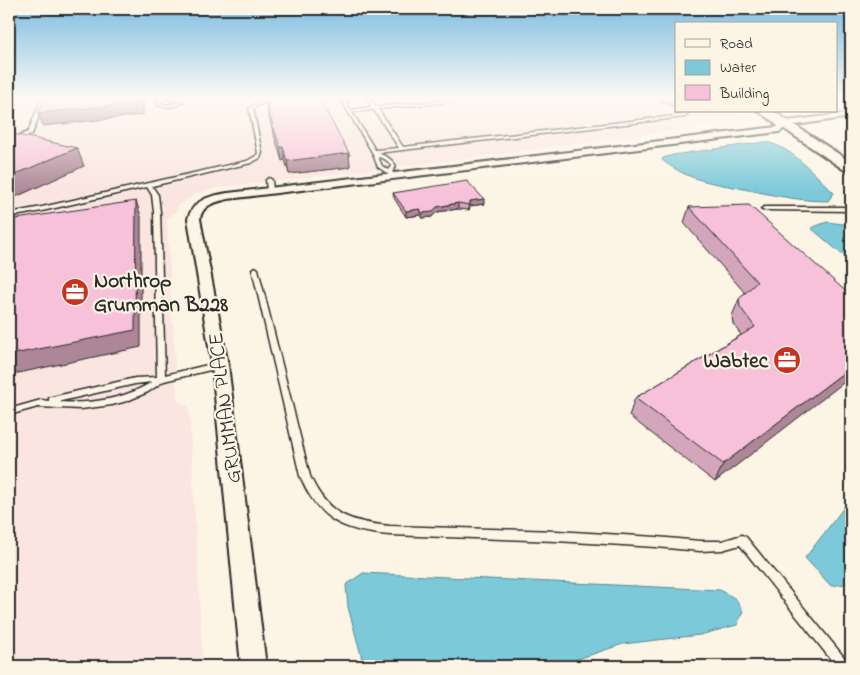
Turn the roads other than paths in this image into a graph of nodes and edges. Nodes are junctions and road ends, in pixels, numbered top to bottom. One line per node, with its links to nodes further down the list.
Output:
1 (31, 130): 10 (lane)
2 (255, 130): 15 (lane)
3 (360, 130): 12 (lane)
4 (389, 130): 11 (lane)
5 (570, 130): 11 (lane)
6 (776, 130): 14 (street, GRUMMAN PLACE)
7 (800, 130): 13 (main road)
8 (816, 130): 9 (main road)
9 (828, 137)
10 (10, 141)
11 (402, 149): 12 (lane)
12 (374, 154): 14 (lane); 14 (lane)
13 (851, 168)
14 (391, 173): 20 (street, GRUMMAN PLACE)
15 (149, 185): 18 (lane); 21 (lane)
16 (764, 209): 17 (lane)
17 (851, 209)
18 (9, 215)
19 (255, 269): 25 (lane)
20 (220, 365): 21 (lane); 24 (street, GRUMMAN PLACE)
21 (161, 379): 22 (lane); 22 (lane)
22 (38, 404): 23 (lane)
23 (9, 412)
24 (253, 666)
25 (844, 666)

